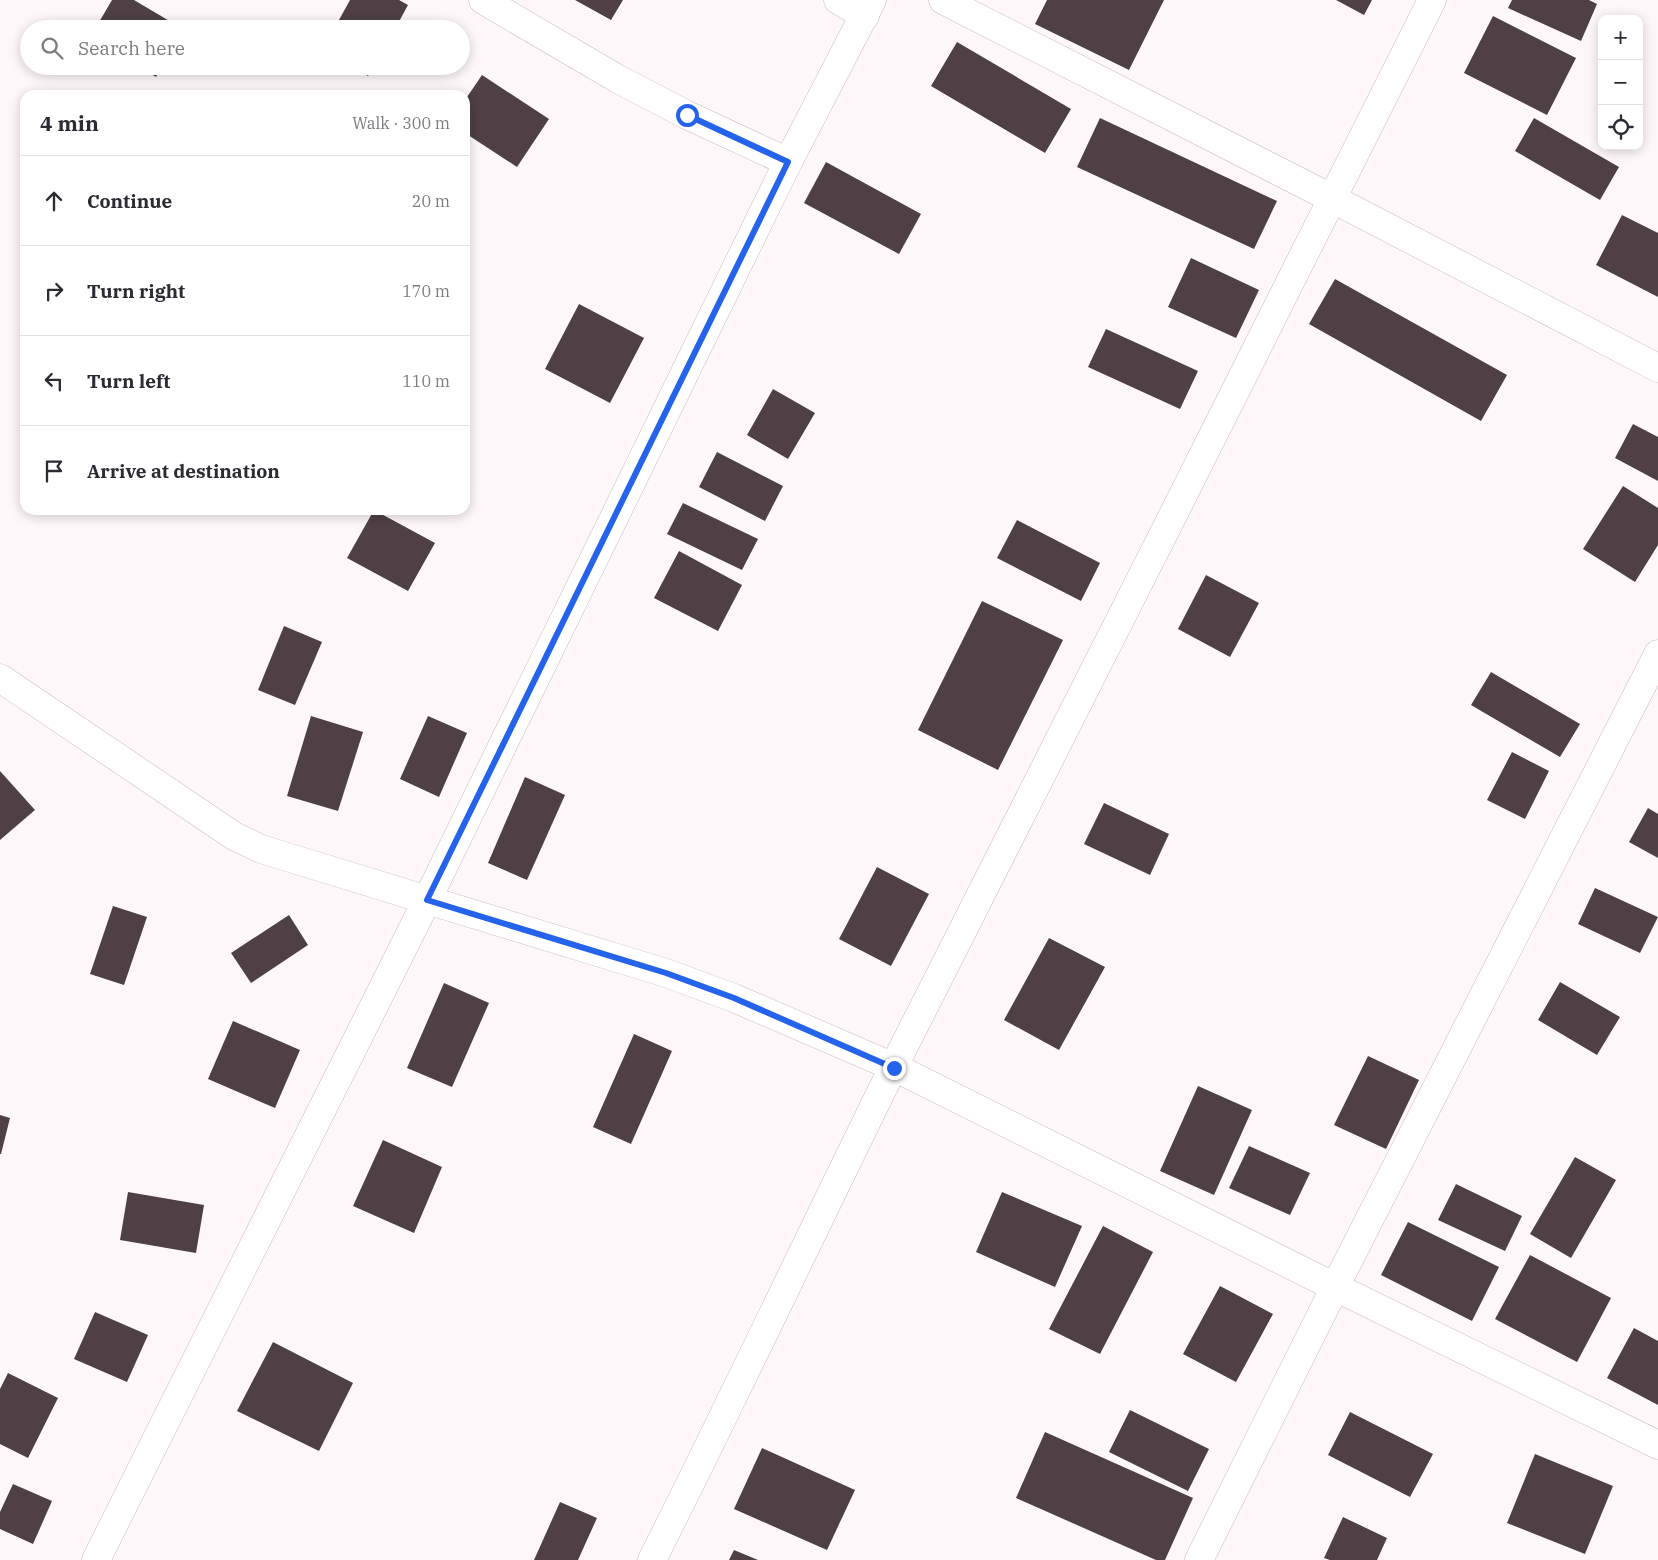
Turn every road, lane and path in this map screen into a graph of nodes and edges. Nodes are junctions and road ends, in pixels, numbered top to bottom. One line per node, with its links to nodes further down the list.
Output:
1 (483, 0): 6 (street)
2 (838, 0): 5 (street)
3 (943, 0): 7 (street)
4 (1432, 0): 7 (street)
5 (869, 8): 6 (street)
6 (788, 162): 11 (street)
7 (1333, 199): 8 (street); 12 (street)
8 (1658, 368)
9 (1658, 654): 13 (street)
10 (0, 678): 11 (street)
11 (427, 900): 12 (street); 15 (street)
12 (894, 1068): 13 (street); 16 (street)
13 (1335, 1288): 14 (street); 17 (street)
14 (1658, 1444)
15 (96, 1560)
16 (652, 1560)
17 (1199, 1560)

